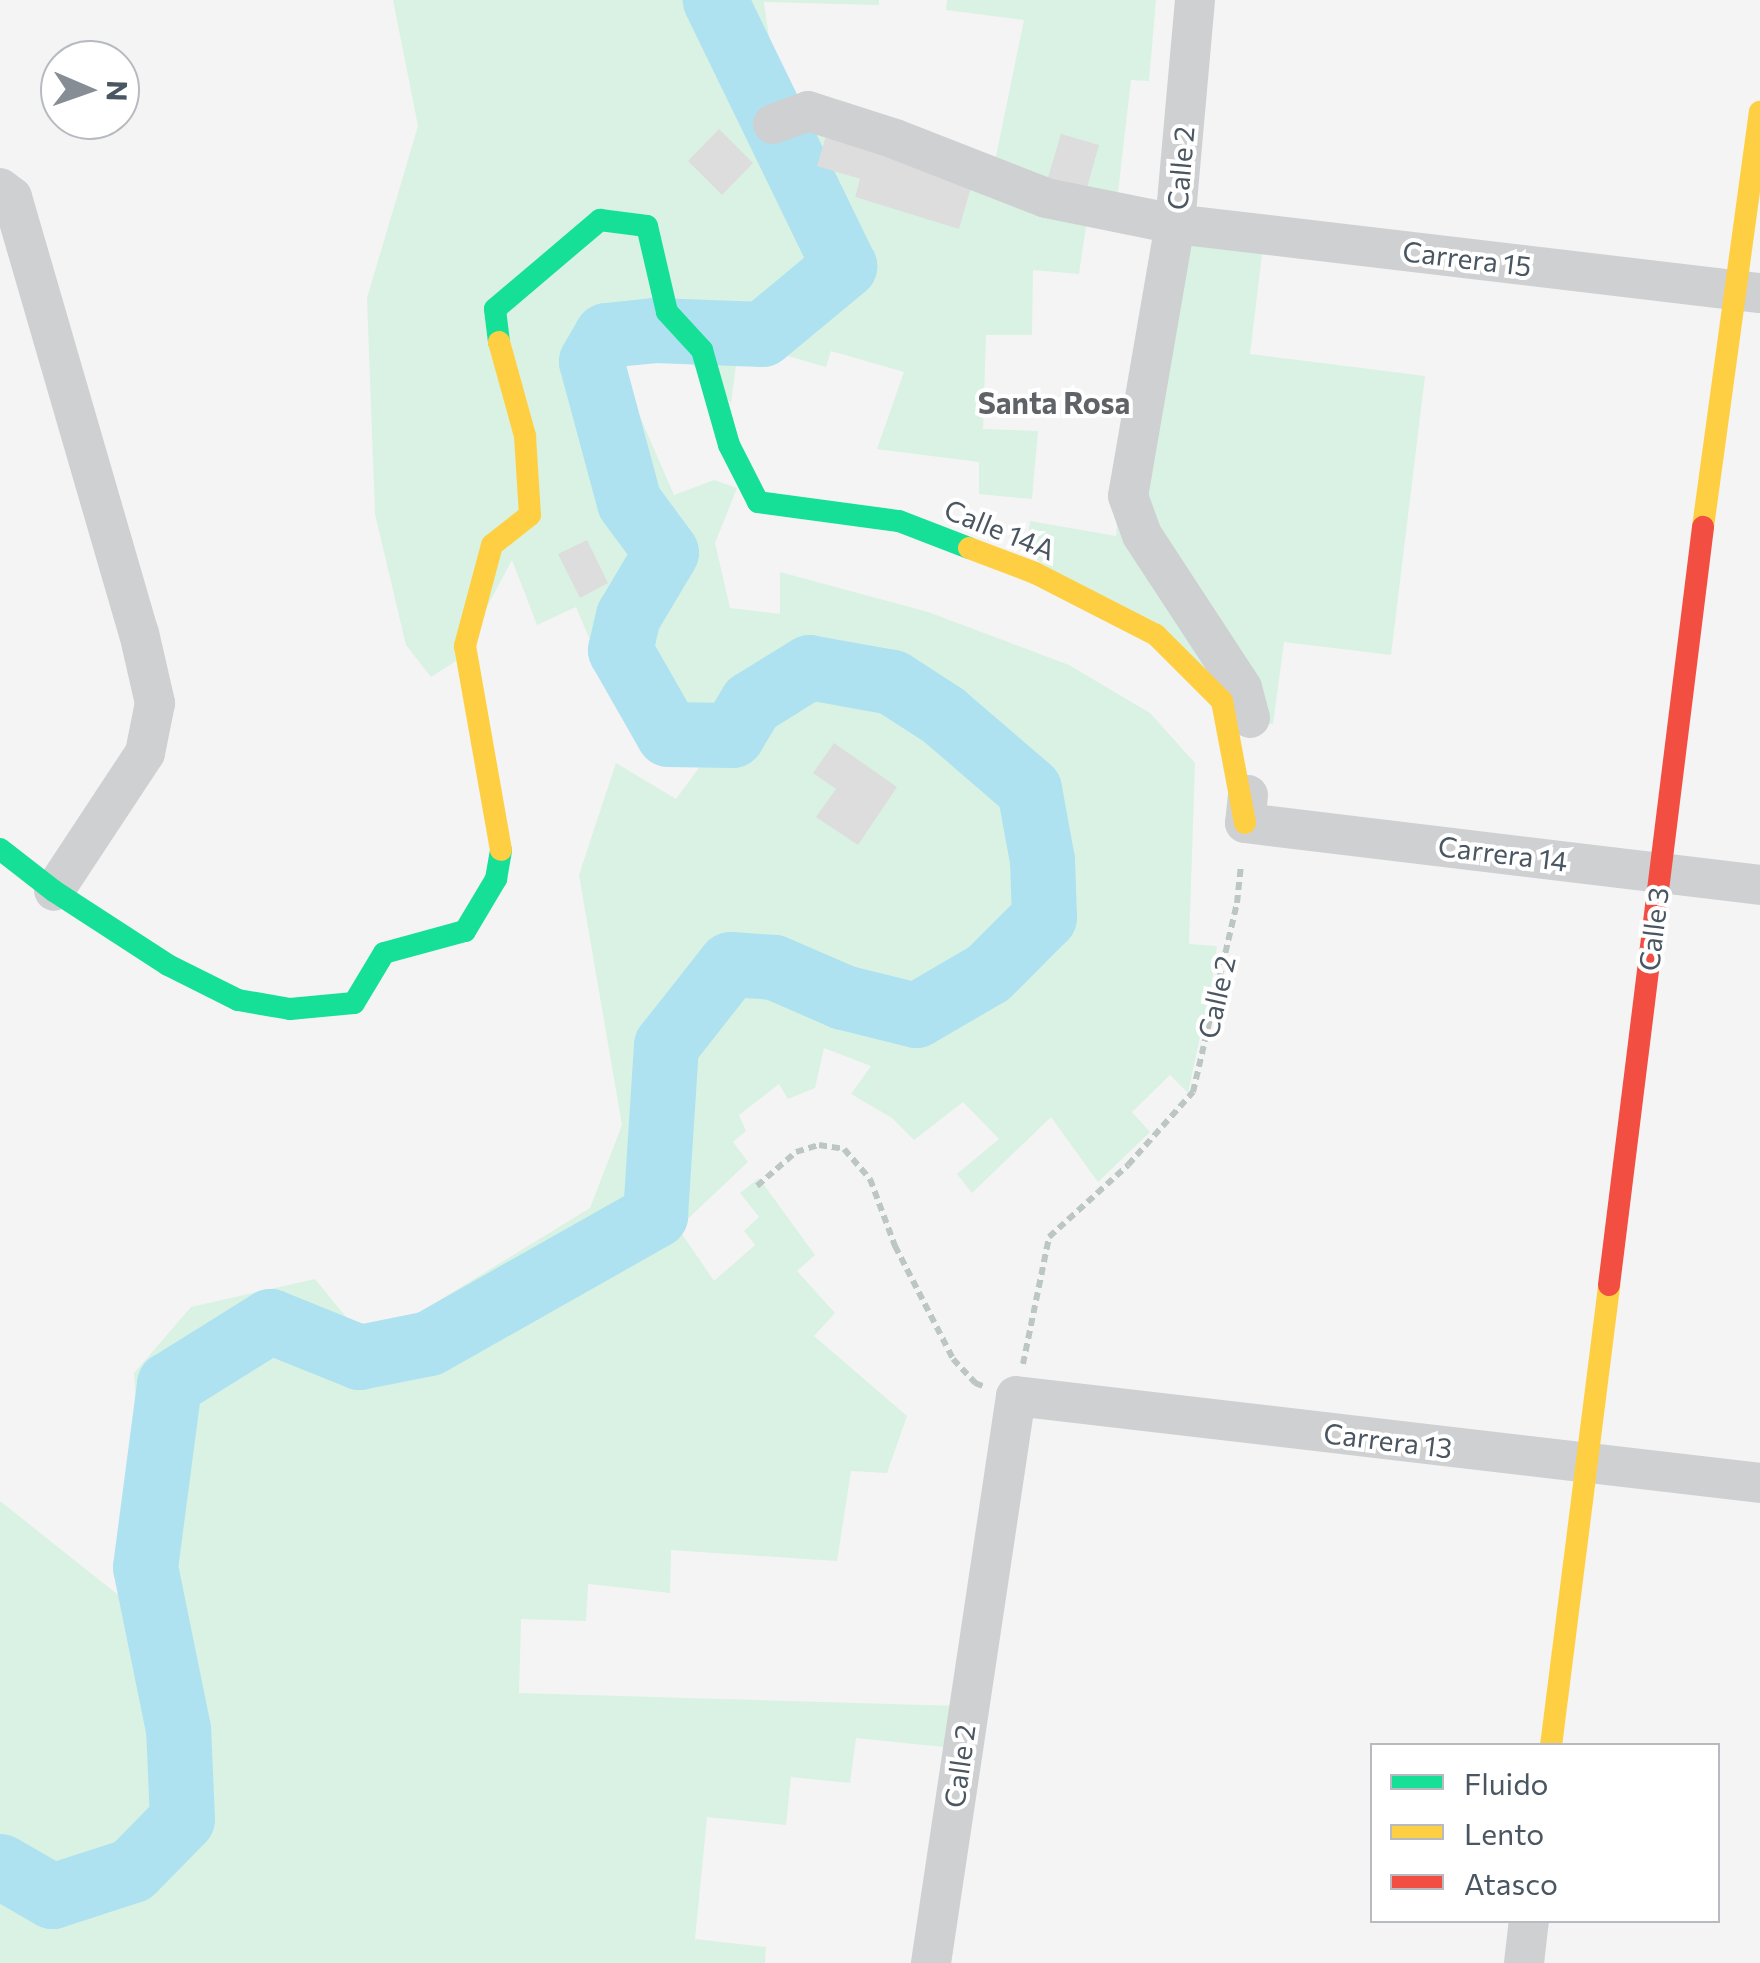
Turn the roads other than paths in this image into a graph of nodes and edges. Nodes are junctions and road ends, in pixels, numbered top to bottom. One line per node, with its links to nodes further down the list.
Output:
1 (1194, 0): 5 (street, Calle 2)
2 (1760, 112): 6 (street, Calle 3)
3 (773, 124): 5 (street, Carrera 15)
4 (0, 188): 11 (street)
5 (1175, 224): 6 (street, Carrera 15); 7 (street, Calle 2)
6 (1746, 290): 9 (street, Calle 3)
7 (1246, 823): 9 (street, Carrera 14); 11 (street, Calle 14A)
8 (0, 848): 11 (street)
9 (1660, 871): 10 (street, Carrera 14); 13 (street, Calle 3)
10 (1760, 885)
11 (54, 892)
12 (1016, 1396): 13 (street, Carrera 13); 17 (street, Calle 2)
13 (1586, 1463): 14 (street, Carrera 13); 15 (street, Calle 3)
14 (1760, 1483)
15 (1551, 1743)
16 (1529, 1923): 18 (street)
17 (931, 1963)
18 (1524, 1963)

